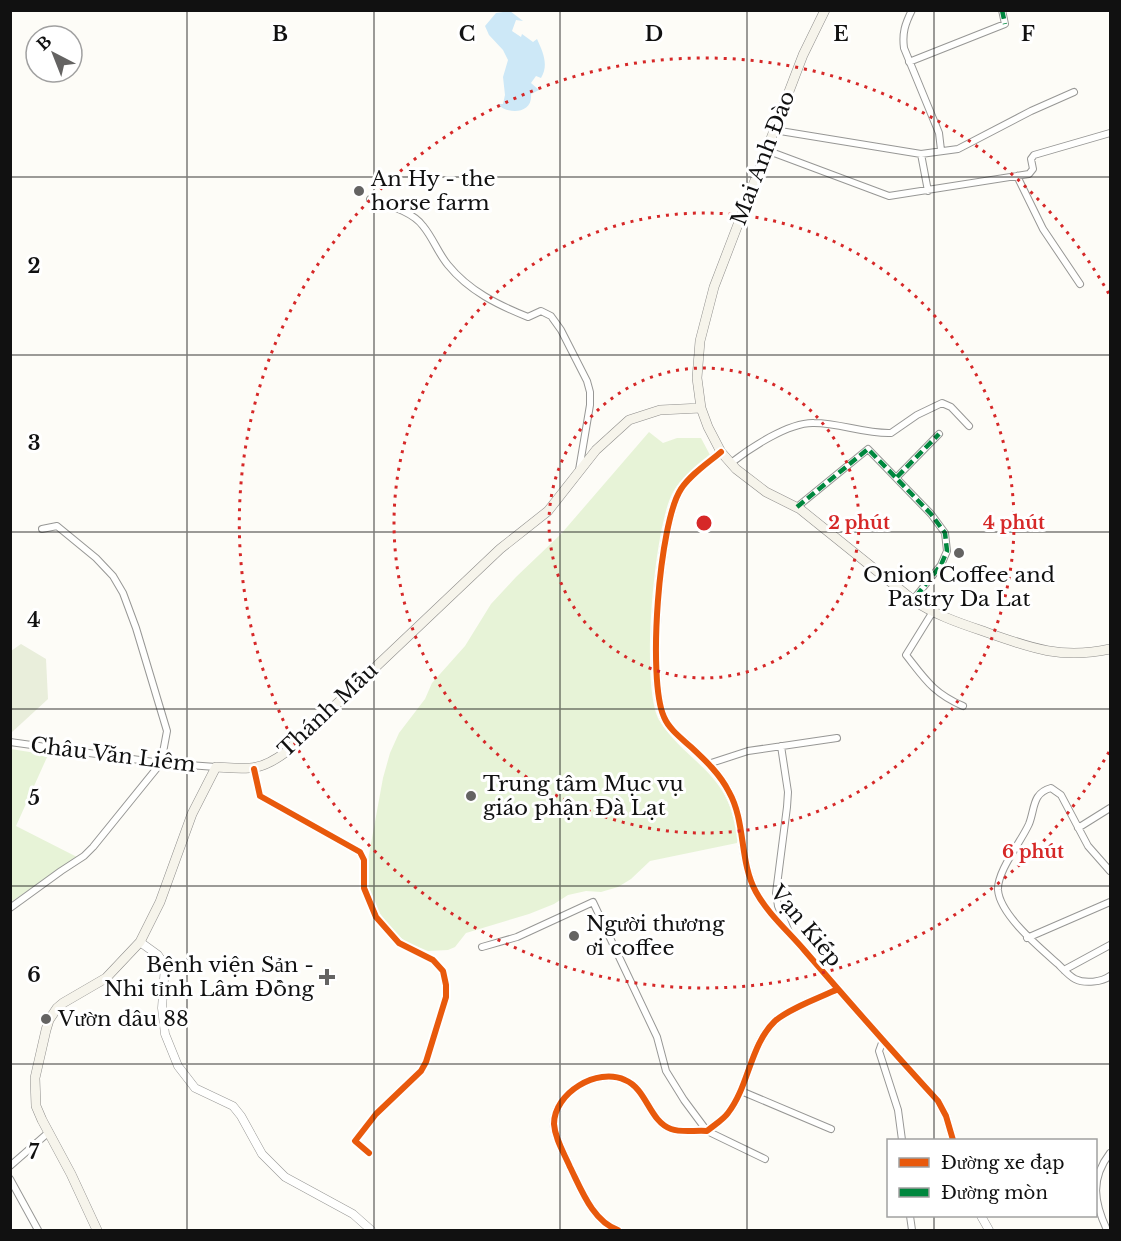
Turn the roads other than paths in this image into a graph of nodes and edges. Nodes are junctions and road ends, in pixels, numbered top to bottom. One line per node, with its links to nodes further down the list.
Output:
1 (825, 10): 6 (main road, Mai Anh Đào)
2 (912, 10): 4 (street)
3 (1002, 10): 4 (street)
4 (909, 62): 9 (street)
5 (1074, 92): 9 (street)
6 (774, 130): 8 (main road, Mai Anh Đào); 10 (street)
7 (1110, 133): 11 (street)
8 (766, 150): 12 (street); 15 (main road, Mai Anh Đào)
9 (941, 150): 10 (street)
10 (921, 154): 12 (street)
11 (1017, 176): 12 (street); 14 (street)
12 (928, 191)
13 (370, 199): 20 (street)
14 (1080, 284)
15 (701, 408): 18 (main road, Mai Anh Đào); 20 (main road, Thánh Mẫu)
16 (969, 426): 19 (street)
17 (939, 434): 21 (street)
18 (722, 452): 19 (main road, Mai Anh Đào); 32 (street, Vạn Kiếp)
19 (731, 463): 22 (main road, Mai Anh Đào)
20 (579, 470): 34 (main road, Thánh Mẫu)
21 (897, 477): 22 (street); 24 (street)
22 (797, 507): 24 (main road, Mai Anh Đào)
23 (42, 529): 31 (street)
24 (913, 600): 25 (main road, Mai Anh Đào)
25 (932, 613): 26 (main road, Mai Anh Đào); 27 (street)
26 (1110, 650)
27 (963, 706)
28 (837, 738): 30 (street)
29 (10, 742): 31 (street, Châu Văn Liêm)
30 (781, 746): 32 (street); 40 (street)
31 (161, 764): 33 (street, Châu Văn Liêm); 39 (street)
32 (708, 764): 40 (street, Vạn Kiếp)
33 (216, 767): 34 (main road, Thánh Mẫu); 42 (main road)
34 (254, 769): 55 (street)
35 (1110, 808): 36 (street)
36 (1077, 828): 37 (street); 41 (street)
37 (1110, 871)
38 (1110, 902): 41 (street)
39 (10, 908)
40 (789, 932): 47 (street, Vạn Kiếp)
41 (1027, 938): 45 (street)
42 (140, 942): 52 (main road); 64 (street)
43 (1110, 945): 45 (street)
44 (482, 947): 51 (street)
45 (1064, 970): 46 (street)
46 (1110, 976)
47 (837, 989): 48 (street, Vạn Kiếp); 49 (street)
48 (883, 1040): 53 (street); 54 (street, Vạn Kiếp)
49 (741, 1091): 50 (street); 51 (street)
50 (831, 1129)
51 (707, 1131): 57 (street); 65 (street)
52 (49, 1132): 58 (street); 63 (main road)
53 (902, 1139)
54 (953, 1139)
55 (369, 1153)
56 (1110, 1153): 59 (street)
57 (765, 1159)
58 (10, 1166)
59 (1097, 1176)
60 (10, 1179): 62 (street)
61 (1097, 1192): 66 (street)
62 (38, 1230)
63 (97, 1230)
64 (371, 1230)
65 (618, 1230)
66 (1107, 1230)

